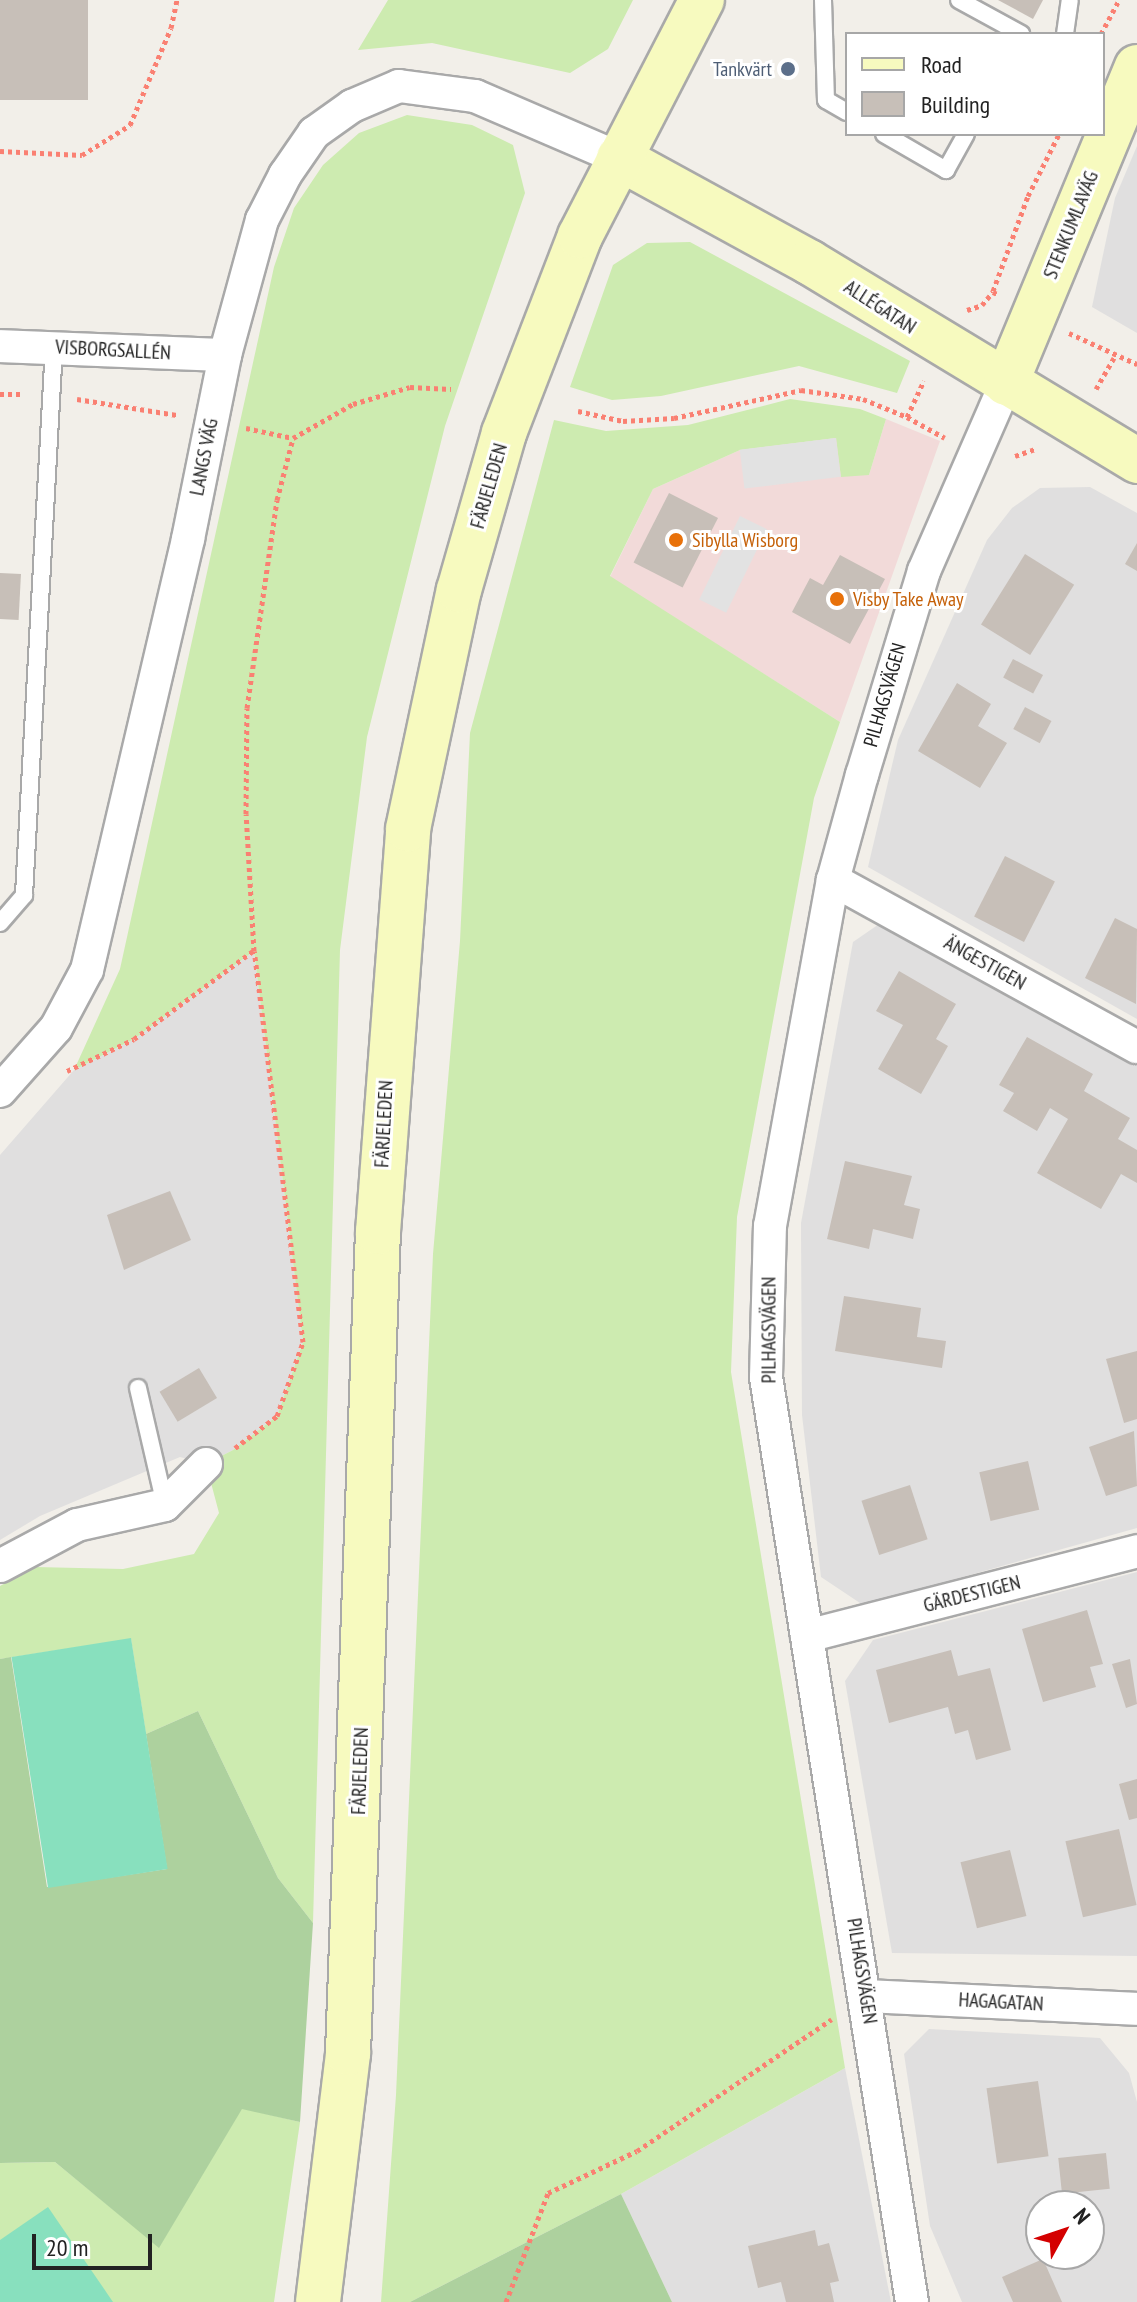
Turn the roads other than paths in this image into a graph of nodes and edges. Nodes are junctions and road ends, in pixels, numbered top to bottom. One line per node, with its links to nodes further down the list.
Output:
1 (702, 0): 13 (main road, FÄRJELEDEN)
2 (823, 0): 8 (lane)
3 (959, 0): 5 (lane)
4 (1070, 0): 6 (lane)
5 (1017, 32)
6 (1065, 32)
7 (1120, 88): 9 (main road, STENKUMLAVÄG)
8 (845, 111)
9 (1105, 128)
10 (887, 136): 11 (lane)
11 (965, 136)
12 (1102, 136): 17 (main road, STENKUMLAVÄG)
13 (619, 158): 16 (street, LANGS VÄG); 17 (main road, ALLÉGATAN); 31 (main road, FÄRJELEDEN)
14 (0, 346): 15 (street, VISBORGSALLÉN)
15 (54, 347): 16 (street, VISBORGSALLÉN); 20 (lane)
16 (225, 355): 22 (street, LANGS VÄG)
17 (1006, 383): 18 (main road, ALLÉGATAN); 19 (street, PILHAGSVÄGEN)
18 (1137, 461)
19 (833, 880): 21 (street, ÄNGESTIGEN); 28 (street, PILHAGSVÄGEN)
20 (0, 923)
21 (1137, 1047)
22 (2, 1089)
23 (138, 1388): 25 (lane)
24 (206, 1464): 25 (street)
25 (165, 1505): 27 (street)
26 (1137, 1551): 28 (street, GÄRDESTIGEN)
27 (0, 1566)
28 (807, 1636): 29 (street, PILHAGSVÄGEN)
29 (866, 1996): 30 (street, HAGAGATAN); 32 (street, PILHAGSVÄGEN)
30 (1137, 2009)
31 (318, 2302)
32 (912, 2302)

